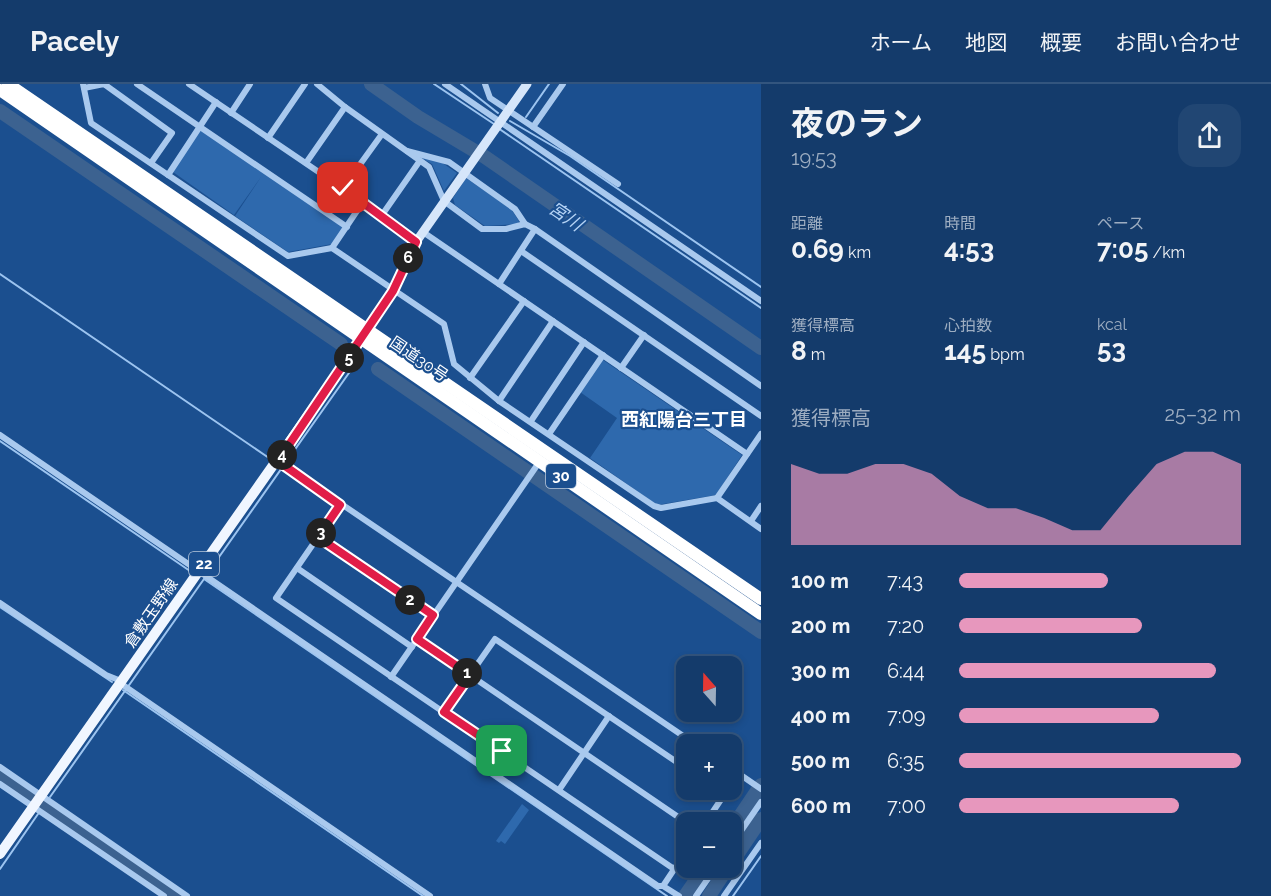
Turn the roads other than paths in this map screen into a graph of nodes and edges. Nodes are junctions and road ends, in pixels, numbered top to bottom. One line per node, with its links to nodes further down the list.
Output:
1 (8, 84): 47 (highway, 国道30号 / 30)
2 (137, 84): 18 (street)
3 (250, 84): 16 (street)
4 (305, 84): 21 (street)
5 (317, 84): 14 (street)
6 (445, 84): 17 (street)
7 (485, 84): 15 (street)
8 (527, 84): 15 (street)
9 (563, 84): 19 (street)
10 (191, 85): 13 (street)
11 (83, 86): 25 (street); 25 (street)
12 (0, 90): 47 (highway, 国道30号 / 30)
13 (216, 102): 16 (street); 18 (street)
14 (345, 107): 20 (street); 26 (street)
15 (508, 111): 17 (street); 19 (street)
16 (231, 113): 21 (street)
17 (498, 125): 27 (street); 28 (street)
18 (200, 127): 29 (street); 36 (street)
19 (533, 127): 23 (street)
20 (382, 134): 22 (street); 31 (street)
21 (268, 138): 26 (street)
22 (403, 150): 24 (street); 28 (street)
23 (567, 153): 27 (street); 30 (street)
24 (418, 162): 32 (street); 34 (street)
25 (151, 163): 29 (street)
26 (306, 163): 31 (street)
27 (561, 163): 45 (street)
28 (466, 172): 32 (street); 35 (street)
29 (168, 174): 40 (street)
30 (618, 184)
31 (343, 188): 33 (street)
32 (444, 201): 35 (street); 38 (street)
33 (363, 202): 34 (street); 36 (street)
34 (382, 215): 39 (street)
35 (525, 224): 37 (street)
36 (347, 227): 40 (street)
37 (535, 229): 41 (street); 53 (street)
38 (423, 232): 39 (street); 42 (street)
39 (416, 242): 43 (street)
40 (332, 248): 43 (street)
41 (521, 251): 42 (street); 48 (street)
42 (499, 284): 44 (street)
43 (393, 291): 47 (street); 52 (street)
44 (524, 301): 46 (street); 52 (street)
45 (761, 302)
46 (553, 321): 49 (street); 54 (street)
47 (365, 335): 61 (main road, 倉敷玉野線 / 22); 62 (highway, 国道30号 / 30)
48 (644, 335): 51 (street); 55 (street)
49 (584, 342): 50 (street); 56 (street)
50 (603, 355): 51 (street); 57 (street)
51 (621, 368): 60 (street)
52 (471, 378): 54 (street)
53 (761, 386)
54 (499, 400): 56 (street)
55 (761, 416)
56 (531, 421): 57 (street)
57 (549, 434): 63 (street)
58 (761, 434): 60 (street)
59 (0, 435): 70 (street)
60 (747, 454): 63 (street)
61 (282, 464): 64 (street); 70 (main road, 倉敷玉野線 / 22)
62 (537, 465): 71 (street); 72 (highway, 国道30号 / 30); 74 (highway, 国道30号 / 30)
63 (717, 498): 66 (street)
64 (340, 505): 68 (street); 71 (street)
65 (761, 506): 66 (street)
66 (751, 522): 67 (street)
67 (761, 529)
68 (318, 537): 69 (street); 75 (street)
69 (297, 568): 77 (street); 79 (street)
70 (204, 574): 80 (main road, 倉敷玉野線 / 22); 100 (street)
71 (456, 582): 75 (street); 83 (street)
72 (761, 599)
73 (0, 603): 80 (street)
74 (761, 614)
75 (433, 615): 76 (street)
76 (417, 639): 77 (street); 78 (street)
77 (411, 647): 79 (street)
78 (470, 675): 81 (street); 82 (street); 84 (street)
79 (391, 677): 81 (street)
80 (124, 686): 91 (main road, 倉敷玉野線 / 22); 103 (street)
81 (444, 712): 90 (street)
82 (609, 716): 84 (street); 85 (street)
83 (680, 734)
84 (584, 752): 90 (street); 93 (street)
85 (676, 762)
86 (0, 766): 91 (street)
87 (742, 776): 89 (street)
88 (0, 784): 91 (street)
89 (759, 788)
90 (559, 790): 98 (street)
91 (37, 801): 96 (main road, 倉敷玉野線 / 22); 101 (street); 102 (street)
92 (761, 802): 94 (street)
93 (676, 815)
94 (742, 830)
95 (761, 843): 106 (street)
96 (0, 854)
97 (676, 866): 98 (street)
98 (674, 869): 100 (street)
99 (708, 878): 105 (street)
100 (663, 886): 104 (street)
101 (164, 896)
102 (187, 896)
103 (430, 896)
104 (679, 896)
105 (696, 896)
106 (724, 896)

